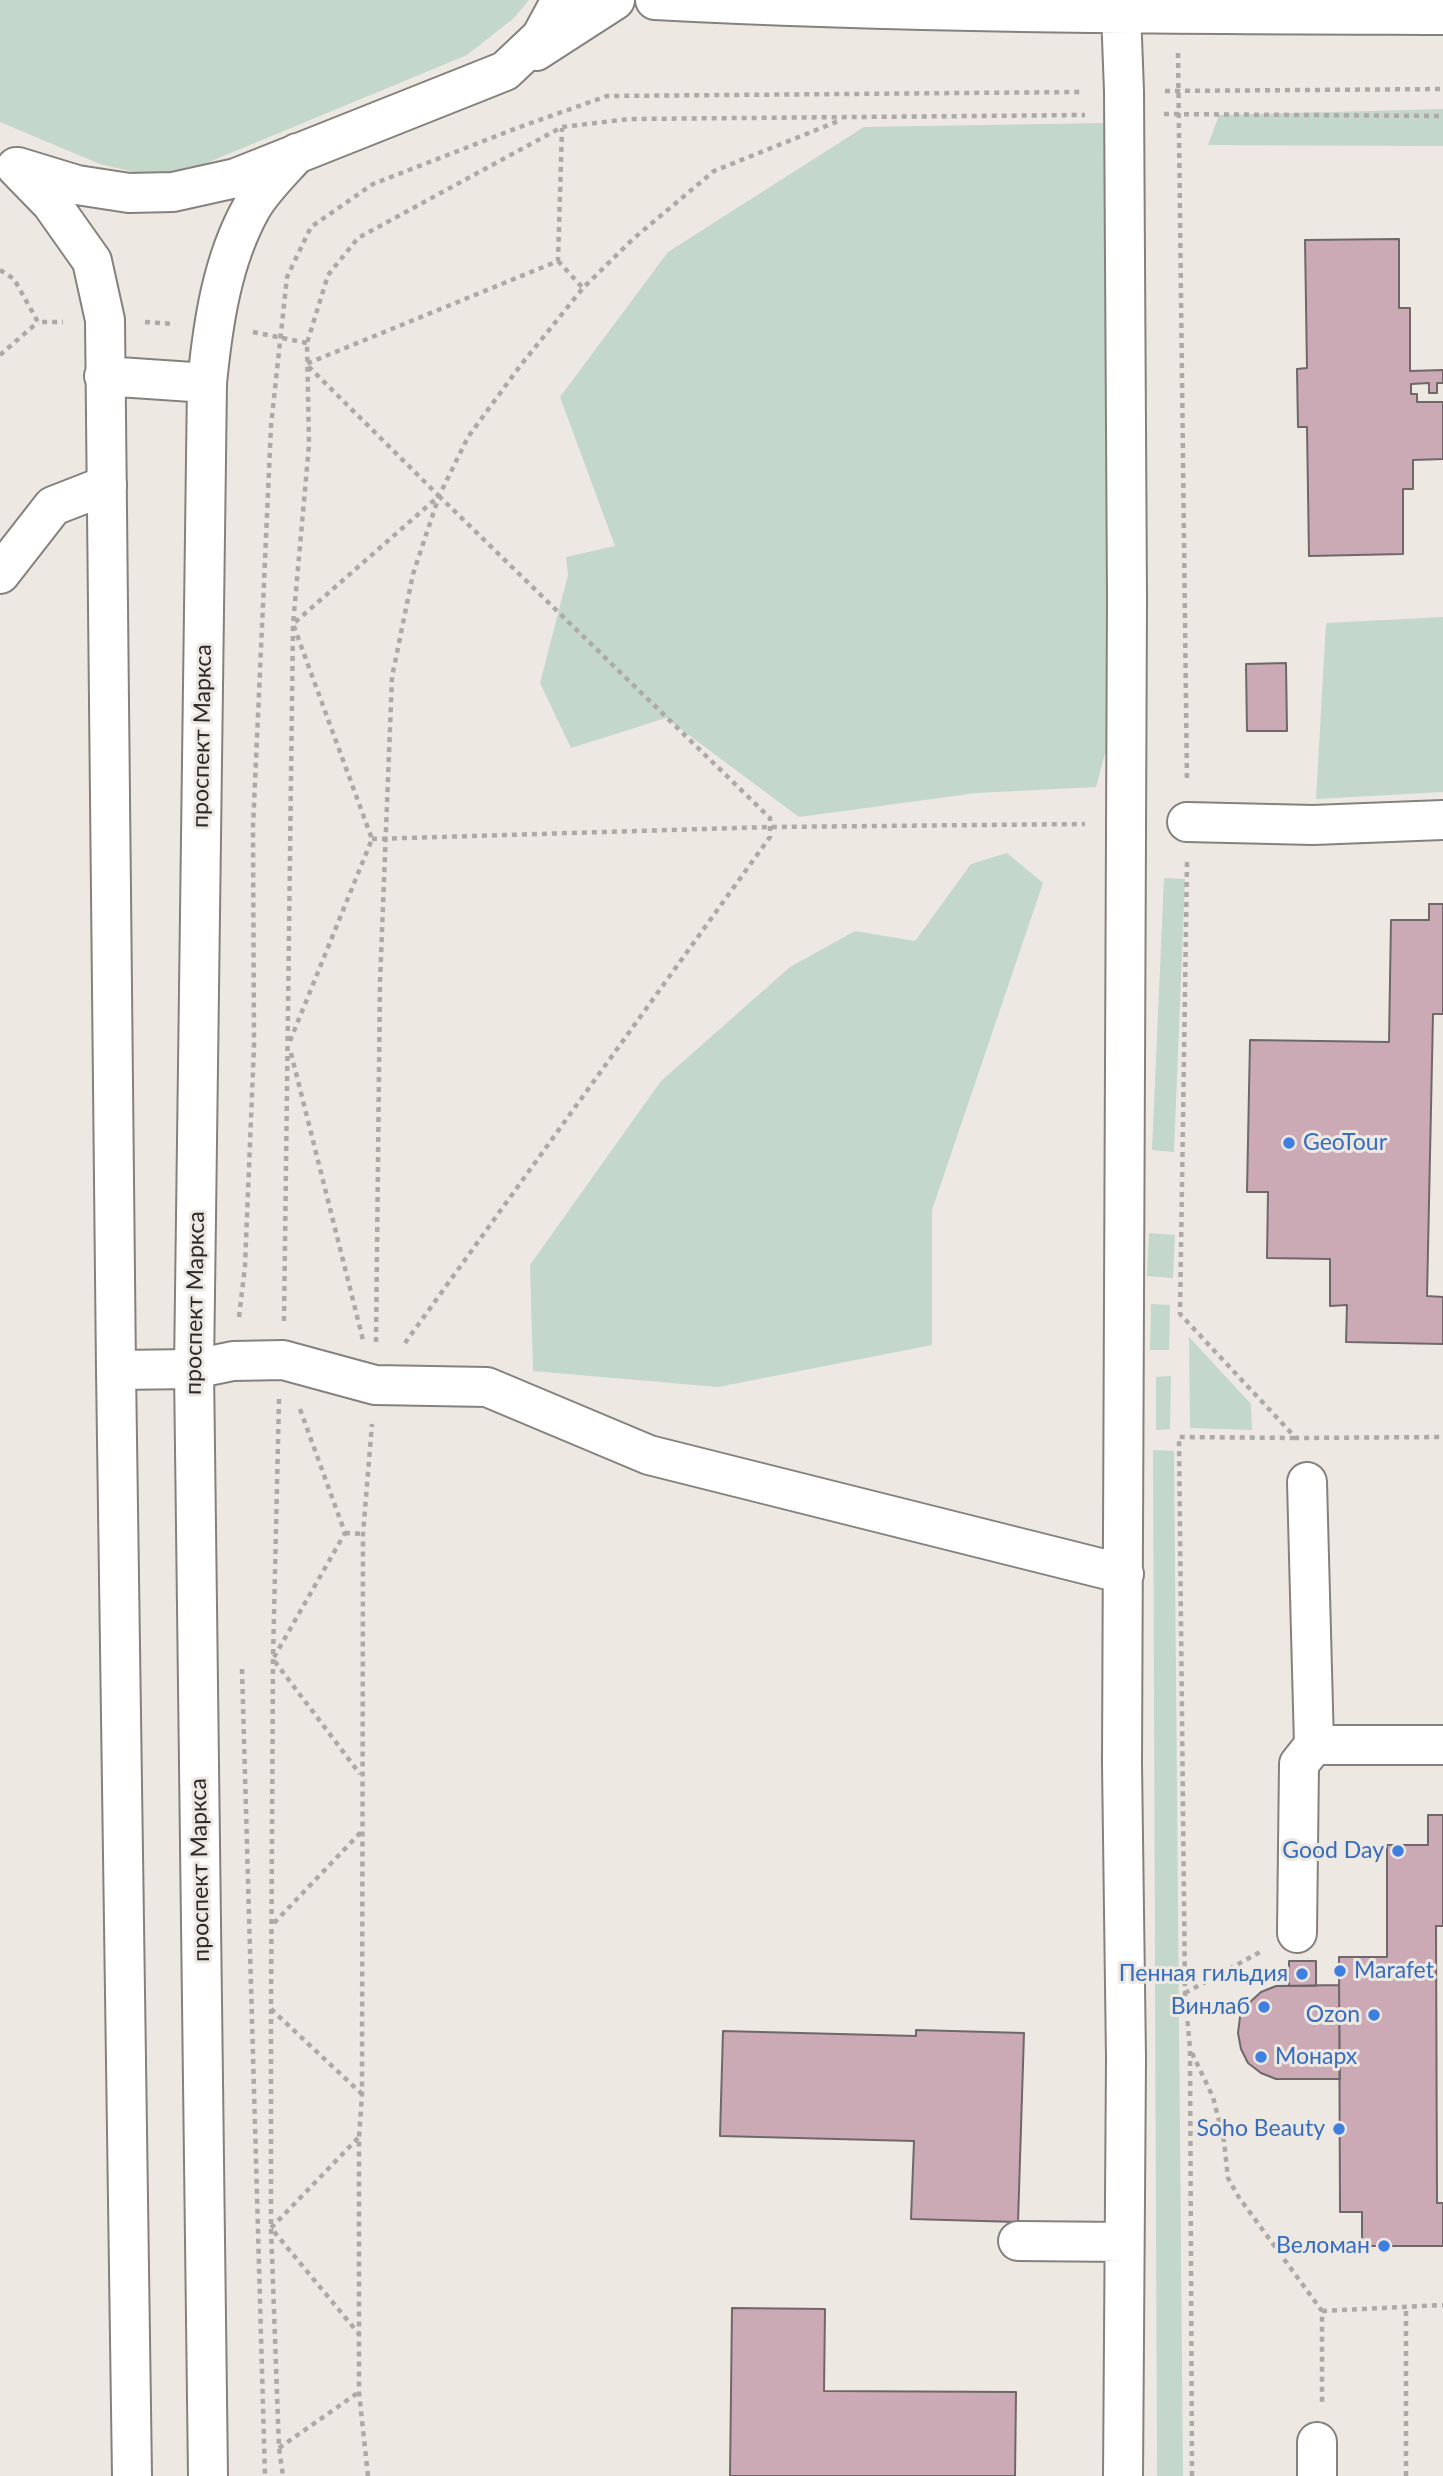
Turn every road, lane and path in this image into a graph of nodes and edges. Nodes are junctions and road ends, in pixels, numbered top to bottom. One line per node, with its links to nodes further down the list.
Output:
1 (561, 0): 6 (main road)
2 (615, 0): 6 (main road)
3 (655, 0): 4 (main road)
4 (1121, 12): 5 (main road); 8 (main road)
5 (1443, 15)
6 (505, 71): 13 (main road)
7 (1443, 89): 8 (path)
8 (1124, 103): 9 (path); 11 (path); 28 (main road); 33 (path)
9 (1181, 114): 10 (path); 27 (path)
10 (1443, 116)
11 (845, 118): 12 (path); 16 (path)
12 (562, 127): 15 (path); 19 (path)
13 (297, 153): 14 (main road); 21 (main road, проспект Маркса)
14 (8, 163): 20 (main road)
15 (558, 261): 16 (path); 19 (path)
16 (583, 288): 23 (path)
17 (38, 322): 18 (path)
18 (0, 355)
19 (306, 364): 23 (path); 25 (path)
20 (104, 376): 21 (main road); 22 (main road)
21 (207, 383): 34 (main road, проспект Маркса)
22 (107, 485): 24 (main road); 35 (main road)
23 (439, 496): 25 (path); 29 (path); 31 (path)
24 (0, 574)
25 (293, 624): 30 (path); 32 (path)
26 (1443, 820): 27 (main road)
27 (1188, 822): 39 (path)
28 (1126, 823): 29 (path); 43 (main road)
29 (771, 827): 31 (path); 37 (path)
30 (372, 839): 31 (path); 32 (path)
31 (385, 839): 37 (path)
32 (289, 1045): 36 (path); 37 (path)
33 (233, 1361): 34 (main road); 36 (main road)
34 (194, 1369): 35 (main road); 68 (main road, проспект Маркса)
35 (116, 1370): 67 (main road)
36 (281, 1370): 37 (main road); 41 (path); 44 (path)
37 (375, 1385): 42 (path); 43 (main road)
38 (1443, 1437): 39 (path)
39 (1296, 1438): 52 (path)
40 (1307, 1482): 46 (main road)
41 (345, 1533): 42 (path); 44 (path)
42 (363, 1534): 48 (path)
43 (1124, 1574): 59 (main road)
44 (273, 1659): 48 (path); 50 (path)
45 (242, 1666): 69 (path)
46 (1314, 1745): 47 (main road); 51 (main road)
47 (1443, 1745)
48 (361, 1776): 49 (path)
49 (363, 1830): 50 (path); 55 (path)
50 (272, 1924): 53 (path)
51 (1297, 1933): 52 (path)
52 (1185, 1993): 54 (path)
53 (271, 2008): 55 (path); 57 (path)
54 (1190, 2049): 62 (path); 73 (path)
55 (362, 2094): 56 (path)
56 (359, 2138): 57 (path); 63 (path)
57 (271, 2228): 63 (path); 65 (path)
58 (1018, 2241): 59 (main road)
59 (1124, 2242): 72 (main road)
60 (1443, 2305): 61 (path)
61 (1406, 2307): 62 (path); 74 (path)
62 (1322, 2311): 66 (path)
63 (359, 2334): 64 (path)
64 (359, 2392): 65 (path); 71 (path)
65 (279, 2448): 70 (path)
66 (1317, 2459)
67 (132, 2476)
68 (208, 2476)
69 (265, 2476)
70 (284, 2476)
71 (368, 2476)
72 (1123, 2476)
73 (1192, 2476)
74 (1406, 2476)

